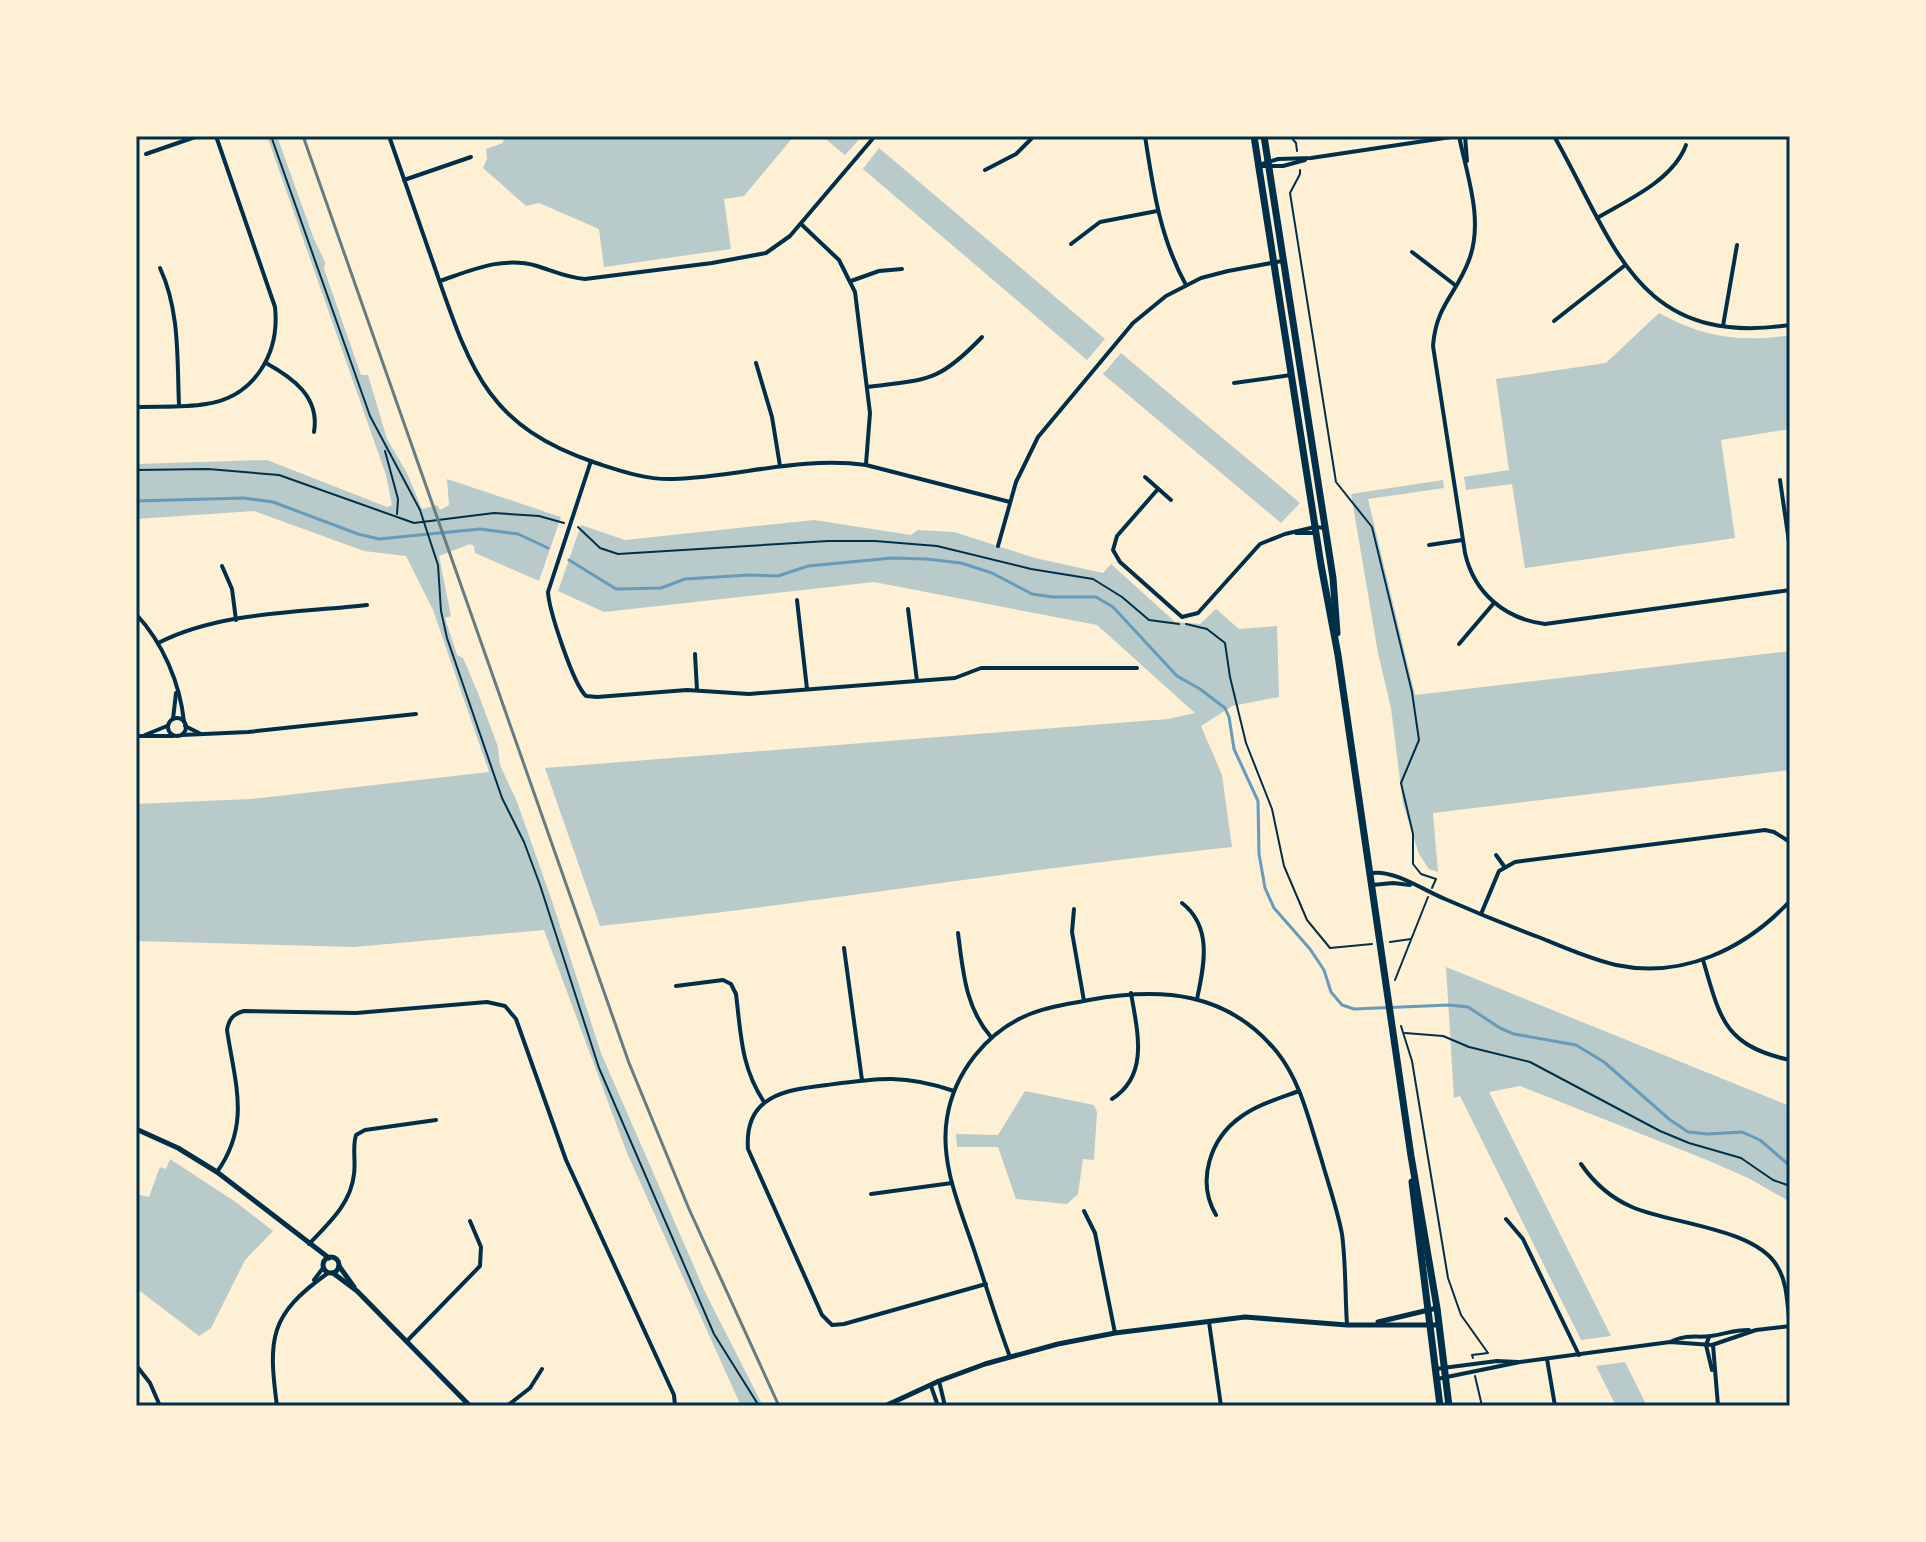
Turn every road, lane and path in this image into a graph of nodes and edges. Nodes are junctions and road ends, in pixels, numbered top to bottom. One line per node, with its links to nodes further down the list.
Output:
1 (198, 136): 17 (street)
2 (216, 136): 43 (street)
3 (271, 136): 51 (path)
4 (389, 136): 23 (street)
5 (875, 136): 26 (street)
6 (1034, 136): 21 (street)
7 (1145, 136): 24 (street)
8 (1254, 136): 20 (main road)
9 (1264, 136): 19 (main road)
10 (1290, 136): 16 (path)
11 (1461, 136): 15 (street); 38 (street)
12 (1554, 136): 25 (street)
13 (1389, 137): 15 (street)
14 (1686, 145): 25 (street)
15 (1391, 146): 19 (street)
16 (1297, 151)
17 (146, 154)
18 (471, 157): 23 (street)
19 (1268, 164): 20 (street); 30 (main road)
20 (1259, 166): 31 (main road)
21 (985, 170)
22 (1300, 170): 101 (path)
23 (404, 180): 35 (street)
24 (1157, 211): 27 (street); 37 (street)
25 (1597, 218): 32 (street)
26 (801, 224): 35 (street); 36 (street)
27 (1071, 244)
28 (1737, 245): 41 (street)
29 (1412, 252): 38 (street)
30 (1282, 261): 31 (street); 45 (main road)
31 (1273, 263): 37 (street); 45 (main road)
32 (1624, 266): 39 (street); 41 (street)
33 (160, 268): 48 (street)
34 (902, 269): 36 (street)
35 (440, 281): 52 (street)
36 (851, 281): 47 (street)
37 (1186, 285): 60 (street)
38 (1455, 285): 65 (street)
39 (1554, 321)
40 (1790, 325): 41 (street)
41 (1723, 327)
42 (982, 337): 47 (street)
43 (266, 363): 48 (street); 50 (street)
44 (756, 363): 54 (street)
45 (1295, 374): 46 (street); 63 (main road); 64 (main road)
46 (1234, 383)
47 (867, 387): 53 (street)
48 (179, 405): 49 (street)
49 (136, 407)
50 (314, 432)
51 (384, 448): 61 (path); 172 (path)
52 (591, 461): 54 (street); 62 (street)
53 (866, 465): 54 (street); 60 (street)
54 (780, 466)
55 (136, 470): 61 (path)
56 (1145, 477): 58 (street)
57 (1780, 480): 68 (street)
58 (1158, 489): 59 (street); 64 (street)
59 (1171, 500)
60 (1010, 502): 67 (street)
61 (396, 515): 62 (path)
62 (568, 524): 85 (street); 108 (path)
63 (1325, 528): 64 (street); 80 (main road)
64 (1315, 530): 80 (main road)
65 (1462, 540): 66 (street); 72 (street)
66 (1429, 545)
67 (998, 546)
68 (1790, 549)
69 (222, 566): 76 (street)
70 (1790, 590): 72 (street)
71 (797, 600): 84 (street)
72 (1494, 603): 78 (street)
73 (367, 605): 76 (street)
74 (908, 609): 82 (street)
75 (136, 614): 77 (street)
76 (236, 620): 77 (street)
77 (158, 643): 83 (street)
78 (1459, 644)
79 (695, 654): 85 (street)
80 (1338, 655): 98 (main road)
81 (1137, 668): 82 (street)
82 (917, 681): 84 (street)
83 (176, 687): 87 (street); 89 (street)
84 (807, 689): 85 (street)
85 (697, 690)
86 (416, 714): 92 (street)
87 (173, 719): 88 (street); 89 (street)
88 (169, 724): 90 (street); 94 (street)
89 (184, 724): 91 (street); 92 (street)
90 (143, 735): 93 (street); 94 (street)
91 (182, 735): 92 (street); 94 (street)
92 (204, 735)
93 (136, 736)
94 (174, 736)
95 (1790, 842): 97 (street)
96 (1496, 855): 97 (street)
97 (1504, 867): 105 (street)
98 (1371, 873): 99 (main road); 100 (street)
99 (1372, 885): 100 (street); 108 (main road)
100 (1413, 886): 101 (street)
101 (1430, 893): 105 (street); 107 (path)
102 (1790, 901): 110 (street)
103 (1182, 903): 114 (street)
104 (1074, 909): 115 (street)
105 (1481, 914): 110 (street)
106 (958, 933): 116 (street)
107 (1411, 939): 108 (path); 111 (path)
108 (1381, 943): 125 (main road)
109 (844, 948): 118 (street)
110 (1703, 960): 117 (street)
111 (1394, 984)
112 (676, 986): 122 (street)
113 (1131, 993): 114 (street); 115 (street); 121 (street)
114 (1197, 999): 120 (street)
115 (1084, 1001): 116 (street)
116 (991, 1037): 119 (street)
117 (1790, 1060)
118 (862, 1080): 119 (street); 122 (street)
119 (954, 1091): 128 (street)
120 (1299, 1091): 132 (street); 145 (street)
121 (1112, 1099)
122 (764, 1102): 139 (street)
123 (436, 1120): 135 (street)
124 (136, 1129): 127 (street)
125 (1411, 1156): 141 (main road); 142 (main road)
126 (1581, 1164): 148 (street)
127 (217, 1172): 135 (street); 171 (street)
128 (952, 1183): 130 (street); 139 (street)
129 (1790, 1186): 159 (path)
130 (871, 1194)
131 (1084, 1211): 150 (street)
132 (1216, 1215)
133 (1506, 1219): 155 (street)
134 (470, 1221): 152 (street)
135 (309, 1244): 136 (street); 138 (street)
136 (329, 1258): 137 (street); 138 (street)
137 (339, 1265): 138 (street); 140 (street)
138 (327, 1269): 140 (street); 168 (street)
139 (986, 1284): 156 (street)
140 (357, 1291): 152 (street)
141 (1437, 1308): 142 (street); 147 (main road)
142 (1427, 1310): 144 (street); 146 (main road)
143 (1208, 1320): 145 (street); 150 (street); 176 (street)
144 (1370, 1324): 145 (street); 146 (street)
145 (1347, 1325)
146 (1429, 1325): 147 (street); 161 (main road)
147 (1439, 1325): 161 (main road)
148 (1790, 1326): 149 (street)
149 (1756, 1330): 151 (street); 154 (street)
150 (1115, 1333): 156 (street)
151 (1709, 1337): 153 (street); 154 (street)
152 (407, 1341): 169 (street)
153 (1670, 1342): 154 (street); 155 (street)
154 (1709, 1345): 181 (street)
155 (1579, 1355): 157 (street)
156 (1010, 1357): 165 (street)
157 (1547, 1359): 158 (street); 180 (street)
158 (1520, 1362): 159 (street); 163 (street)
159 (1473, 1364): 161 (street)
160 (136, 1365): 167 (street)
161 (1440, 1368): 164 (main road)
162 (542, 1369): 170 (street)
163 (1474, 1374): 164 (street); 179 (path)
164 (1441, 1379): 177 (main road); 178 (main road)
165 (939, 1381): 166 (street); 175 (street)
166 (931, 1385): 173 (street); 174 (street)
167 (160, 1406)
168 (277, 1406)
169 (470, 1406)
170 (507, 1406)
171 (675, 1406)
172 (759, 1406)
173 (885, 1406)
174 (938, 1406)
175 (945, 1406)
176 (1221, 1406)
177 (1440, 1406)
178 (1449, 1406)
179 (1482, 1406)
180 (1555, 1406)
181 (1718, 1406)

